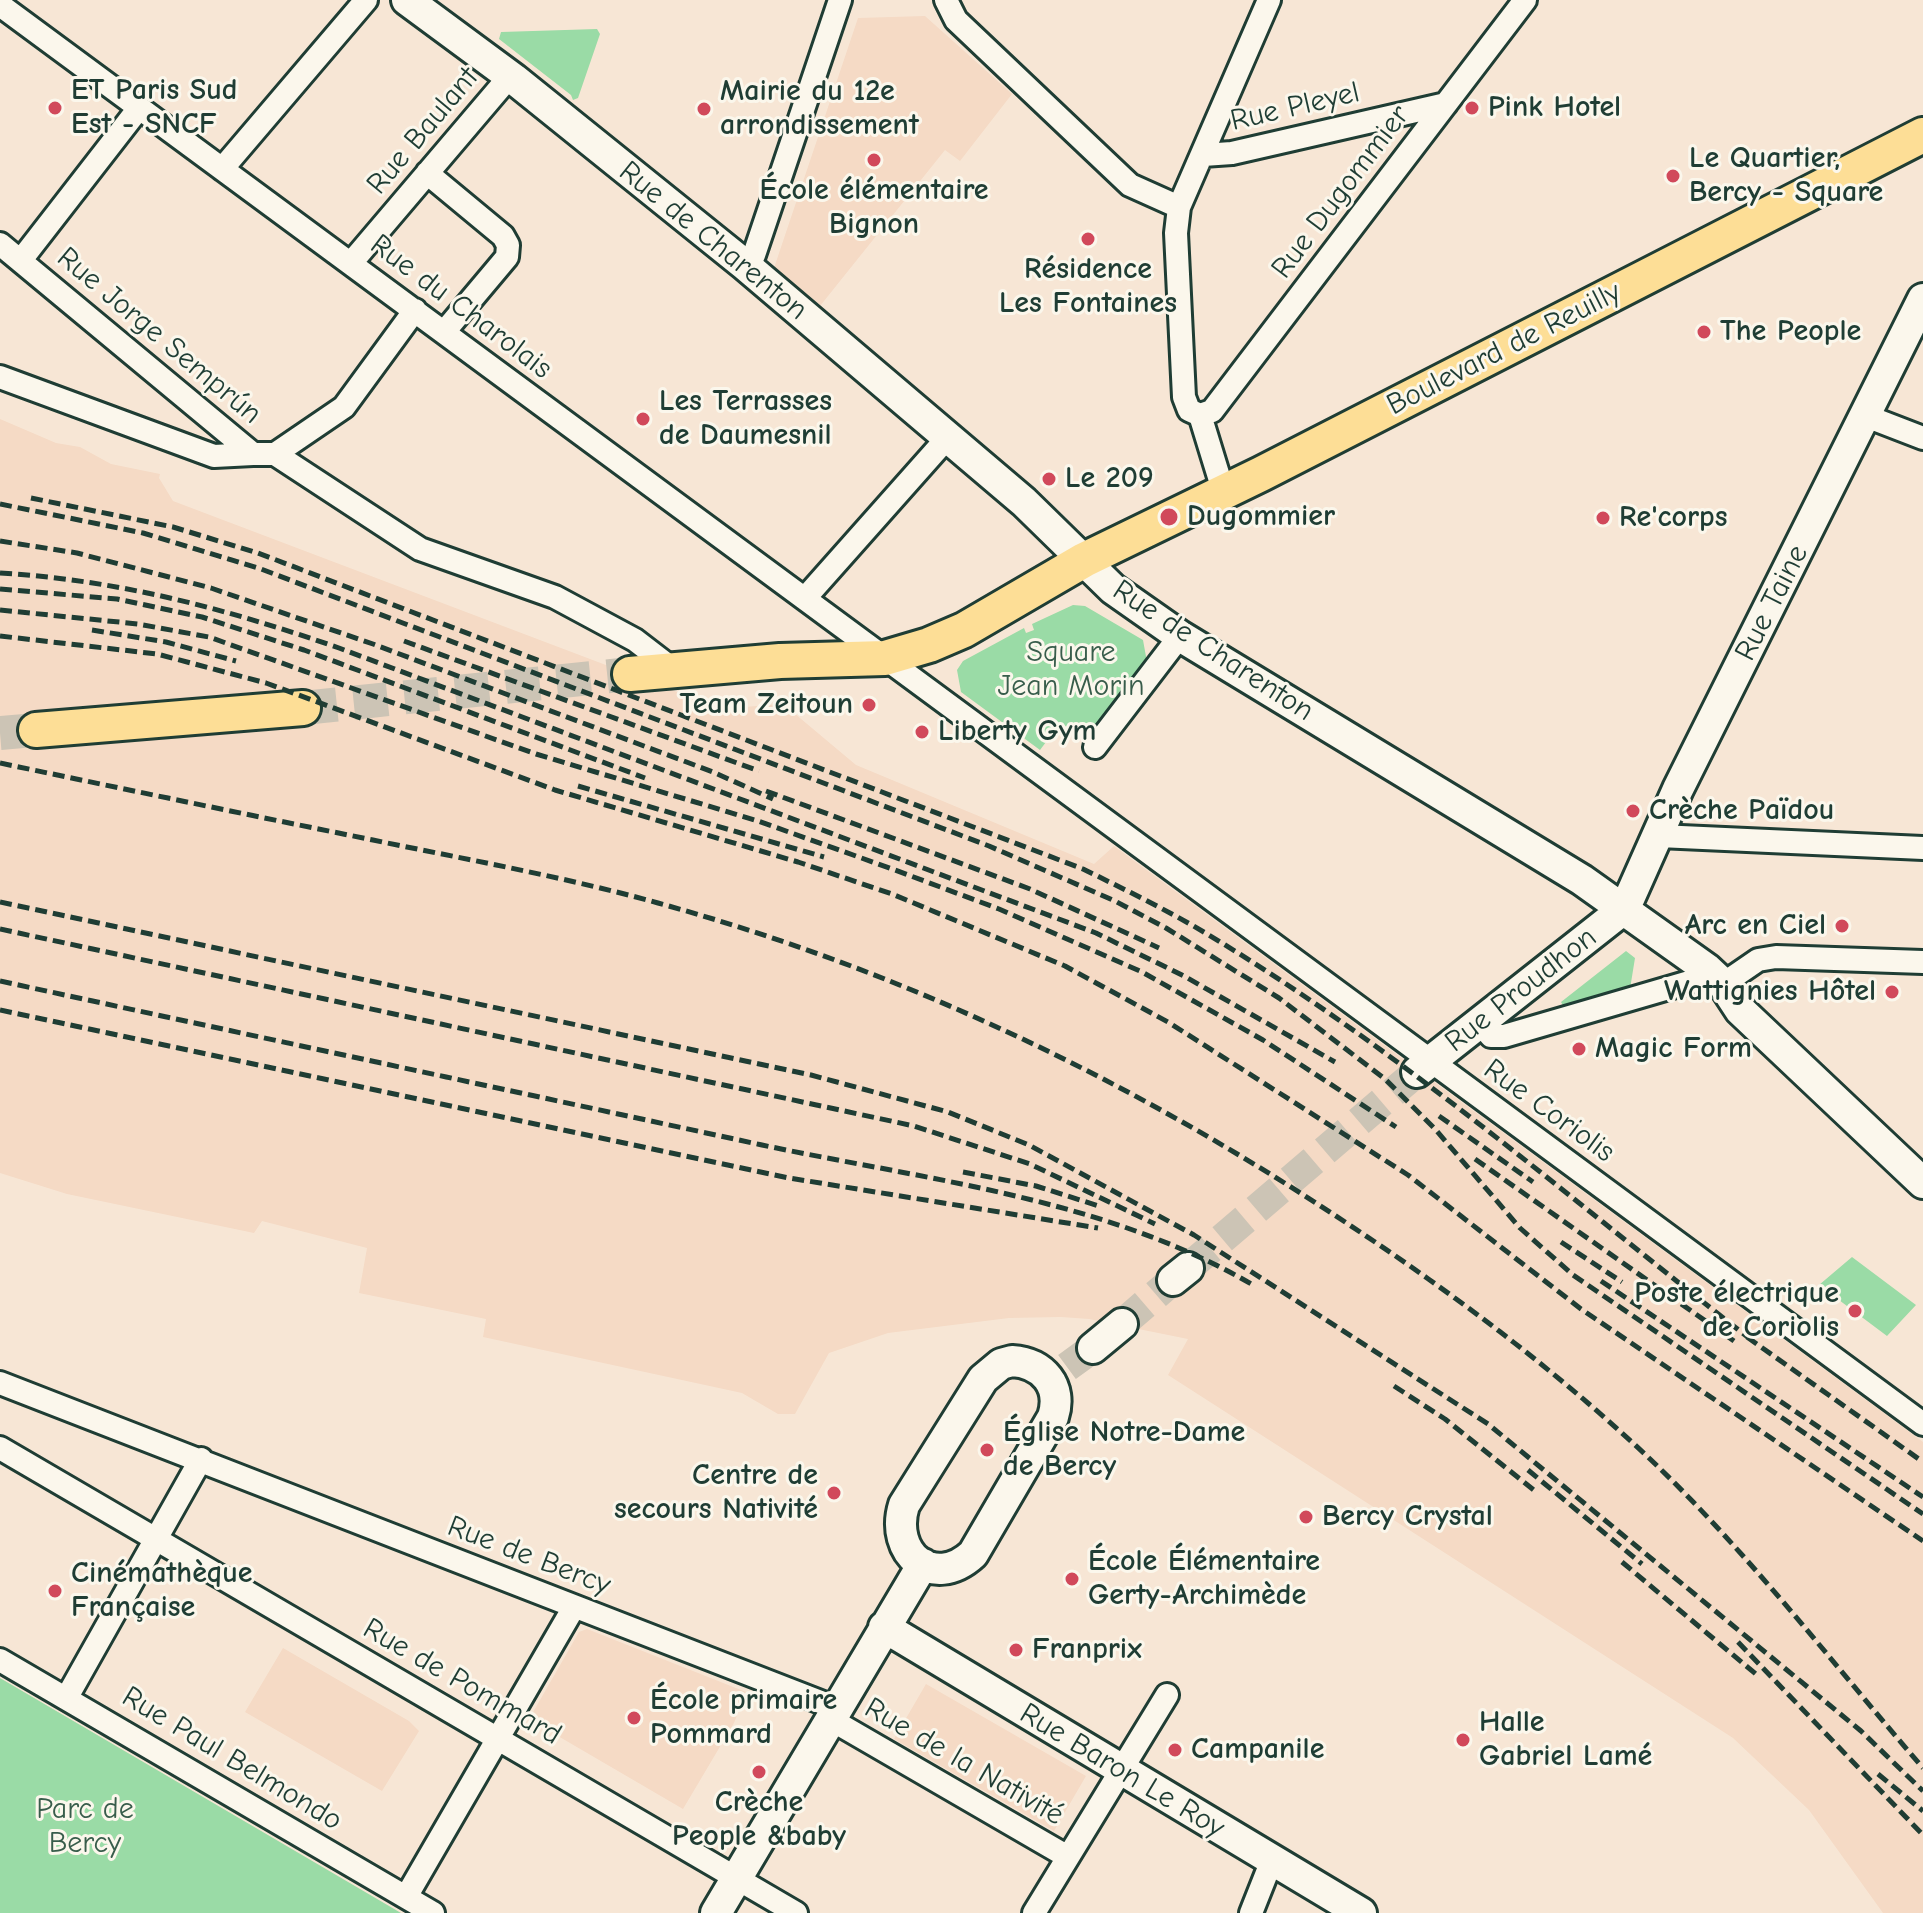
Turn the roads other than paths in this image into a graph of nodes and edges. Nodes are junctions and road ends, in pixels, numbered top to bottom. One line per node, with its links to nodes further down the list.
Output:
1 (366, 0): 13 (street)
2 (407, 0): 8 (street, Rue de Charenton)
3 (840, 0): 19 (street)
4 (946, 0): 15 (street)
5 (1269, 0): 12 (street)
6 (1525, 0): 9 (street, Rue Dugommier)
7 (0, 5): 10 (street, Rue du Charolais)
8 (510, 76): 14 (street, Rue Baulant); 19 (street, Rue de Charenton)
9 (1446, 104): 12 (street, Rue Pleyel); 24 (street, Rue Dugommier)
10 (139, 108): 13 (street, Rue du Charolais); 17 (street)
11 (1922, 137): 30 (main road, Boulevard de Reuilly)
12 (1203, 155): 15 (street)
13 (222, 169): 18 (street, Rue du Charolais)
14 (427, 173): 18 (street, Rue Baulant); 22 (street)
15 (1179, 207): 24 (street)
16 (0, 244): 17 (street, Rue Jorge Semprún)
17 (21, 260): 28 (street, Rue Jorge Semprún)
18 (351, 263): 21 (street, Rue du Charolais)
19 (745, 265): 26 (street, Rue de Charenton)
20 (1923, 299): 25 (street, Rue Taine)
21 (415, 310): 22 (street, Rue du Charolais); 28 (street, Rue Jorge Semprún)
22 (444, 332): 31 (street, Rue du Charolais)
23 (0, 377): 28 (street)
24 (1197, 414): 29 (street)
25 (1866, 416): 27 (street); 40 (street, Rue Taine)
26 (948, 437): 30 (street, Rue de Charenton); 31 (street)
27 (1923, 438)
28 (264, 454): 34 (street)
29 (1219, 477)
30 (1084, 560): 32 (street, Rue de Charenton); 33 (main road, Boulevard de Reuilly)
31 (806, 597): 33 (street, Rue du Charolais)
32 (1180, 636): 38 (street); 42 (street, Rue de Charenton)
33 (885, 658): 34 (main road, Boulevard de Reuilly); 39 (street, Rue du Charolais)
34 (674, 670): 35 (main road, Boulevard de Reuilly)
35 (630, 674)
36 (303, 708): 37 (main road)
37 (36, 730)
38 (1095, 747)
39 (1062, 792): 46 (street, Rue Coriolis)
40 (1659, 836): 41 (street); 42 (street, Rue Taine)
41 (1923, 848)
42 (1625, 908): 44 (street, Rue de Charenton); 45 (street, Rue Proudhon)
43 (1923, 962): 44 (street)
44 (1715, 977): 45 (street); 47 (street, Rue de Charenton)
45 (1479, 1022): 46 (street, Rue Proudhon)
46 (1423, 1066): 51 (street, Rue Coriolis)
47 (1923, 1183)
48 (1122, 1324): 49 (street)
49 (1093, 1348)
50 (0, 1383): 53 (street, Rue de Bercy)
51 (1923, 1424)
52 (3, 1456): 54 (street)
53 (201, 1459): 54 (street); 56 (street, Rue de Bercy)
54 (157, 1541): 60 (street); 62 (street, Rue de Pommard)
55 (923, 1564): 55 (street); 57 (street)
56 (574, 1607): 61 (street, Rue de Bercy); 62 (street)
57 (884, 1627): 61 (street); 63 (street, Rue Baron Le Roy)
58 (0, 1660): 60 (street, Rue Paul Belmondo)
59 (1167, 1695): 63 (street)
60 (67, 1697): 67 (street, Rue Paul Belmondo)
61 (833, 1714): 64 (street, Rue de la Nativité); 66 (street)
62 (499, 1738): 66 (street, Rue de Pommard); 67 (street)
63 (1120, 1771): 64 (street); 65 (street, Rue Baron Le Roy)
64 (1068, 1857): 71 (street)
65 (1272, 1860): 72 (street); 73 (street, Rue Baron Le Roy)
66 (737, 1878): 69 (street); 70 (street, Rue de Pommard)
67 (406, 1897): 68 (street, Rue Paul Belmondo)
68 (433, 1913)
69 (716, 1913)
70 (796, 1913)
71 (1034, 1913)
72 (1251, 1913)
73 (1361, 1913)

